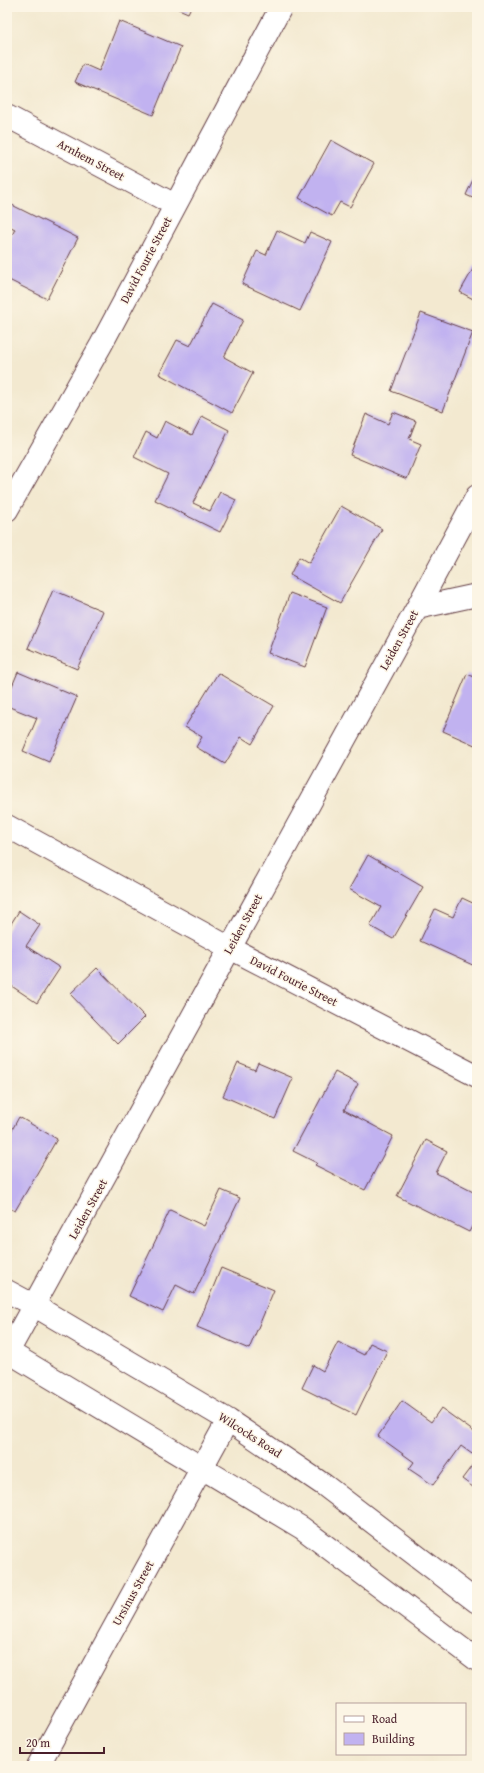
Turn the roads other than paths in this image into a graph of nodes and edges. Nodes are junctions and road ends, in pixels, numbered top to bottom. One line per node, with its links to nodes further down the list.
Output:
1 (281, 7): 3 (street, David Fourie Street)
2 (7, 116): 3 (street, Arnhem Street)
3 (175, 205): 5 (street, David Fourie Street)
4 (477, 496): 7 (street, Leiden Street)
5 (7, 510)
6 (477, 595): 7 (street)
7 (417, 608): 9 (street, Leiden Street)
8 (7, 826): 9 (street, David Fourie Street)
9 (230, 948): 10 (street, David Fourie Street); 12 (street, Leiden Street)
10 (477, 1076)
11 (7, 1292): 12 (street, Wilcocks Road)
12 (35, 1306): 13 (street, Leiden Street); 14 (street, Wilcocks Road)
13 (8, 1352): 15 (street)
14 (228, 1420): 15 (street, Ursinus Street); 16 (street, Wilcocks Road)
15 (202, 1467): 17 (street); 18 (street, Ursinus Street)
16 (477, 1602)
17 (477, 1660)
18 (38, 1766)

